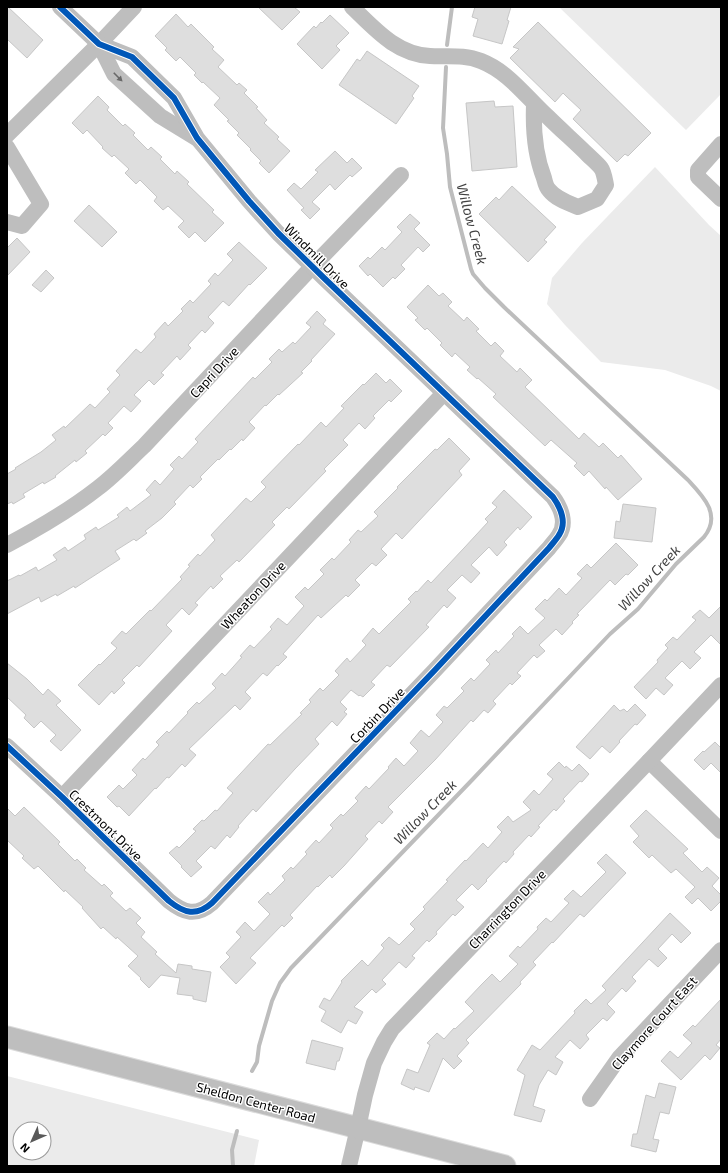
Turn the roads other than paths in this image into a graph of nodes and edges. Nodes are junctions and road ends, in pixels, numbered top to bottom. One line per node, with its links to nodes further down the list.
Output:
1 (60, 7): 4 (street, Windmill Drive)
2 (134, 7): 4 (street)
3 (352, 7): 5 (street)
4 (99, 44): 6 (street); 7 (street, Windmill Drive, one-way to 7); 7 (street, Windmill Drive)
5 (534, 105): 5 (street)
6 (7, 135)
7 (197, 138): 13 (street, Windmill Drive)
8 (721, 144): 11 (street)
9 (7, 147): 12 (street)
10 (401, 174): 13 (street, Capri Drive)
11 (721, 199)
12 (7, 222)
13 (312, 267): 14 (street, Windmill Drive); 16 (street, Capri Drive)
14 (444, 393): 15 (street, Windmill Drive); 20 (street, Wheaton Drive)
15 (562, 520): 22 (street, Corbin Drive)
16 (7, 545)
17 (721, 685): 19 (street, Charrington Drive)
18 (7, 746): 20 (street, Crestmont Drive)
19 (649, 761): 21 (street); 26 (street, Charrington Drive)
20 (62, 797): 22 (street, Crestmont Drive)
21 (721, 831)
22 (193, 912)
23 (721, 950): 25 (street, Claymore Court East)
24 (7, 1037): 26 (main road, Sheldon Center Road)
25 (590, 1099)
26 (358, 1128): 27 (street, Charrington Drive); 28 (main road, Sheldon Center Road)
27 (349, 1166)
28 (505, 1166)

